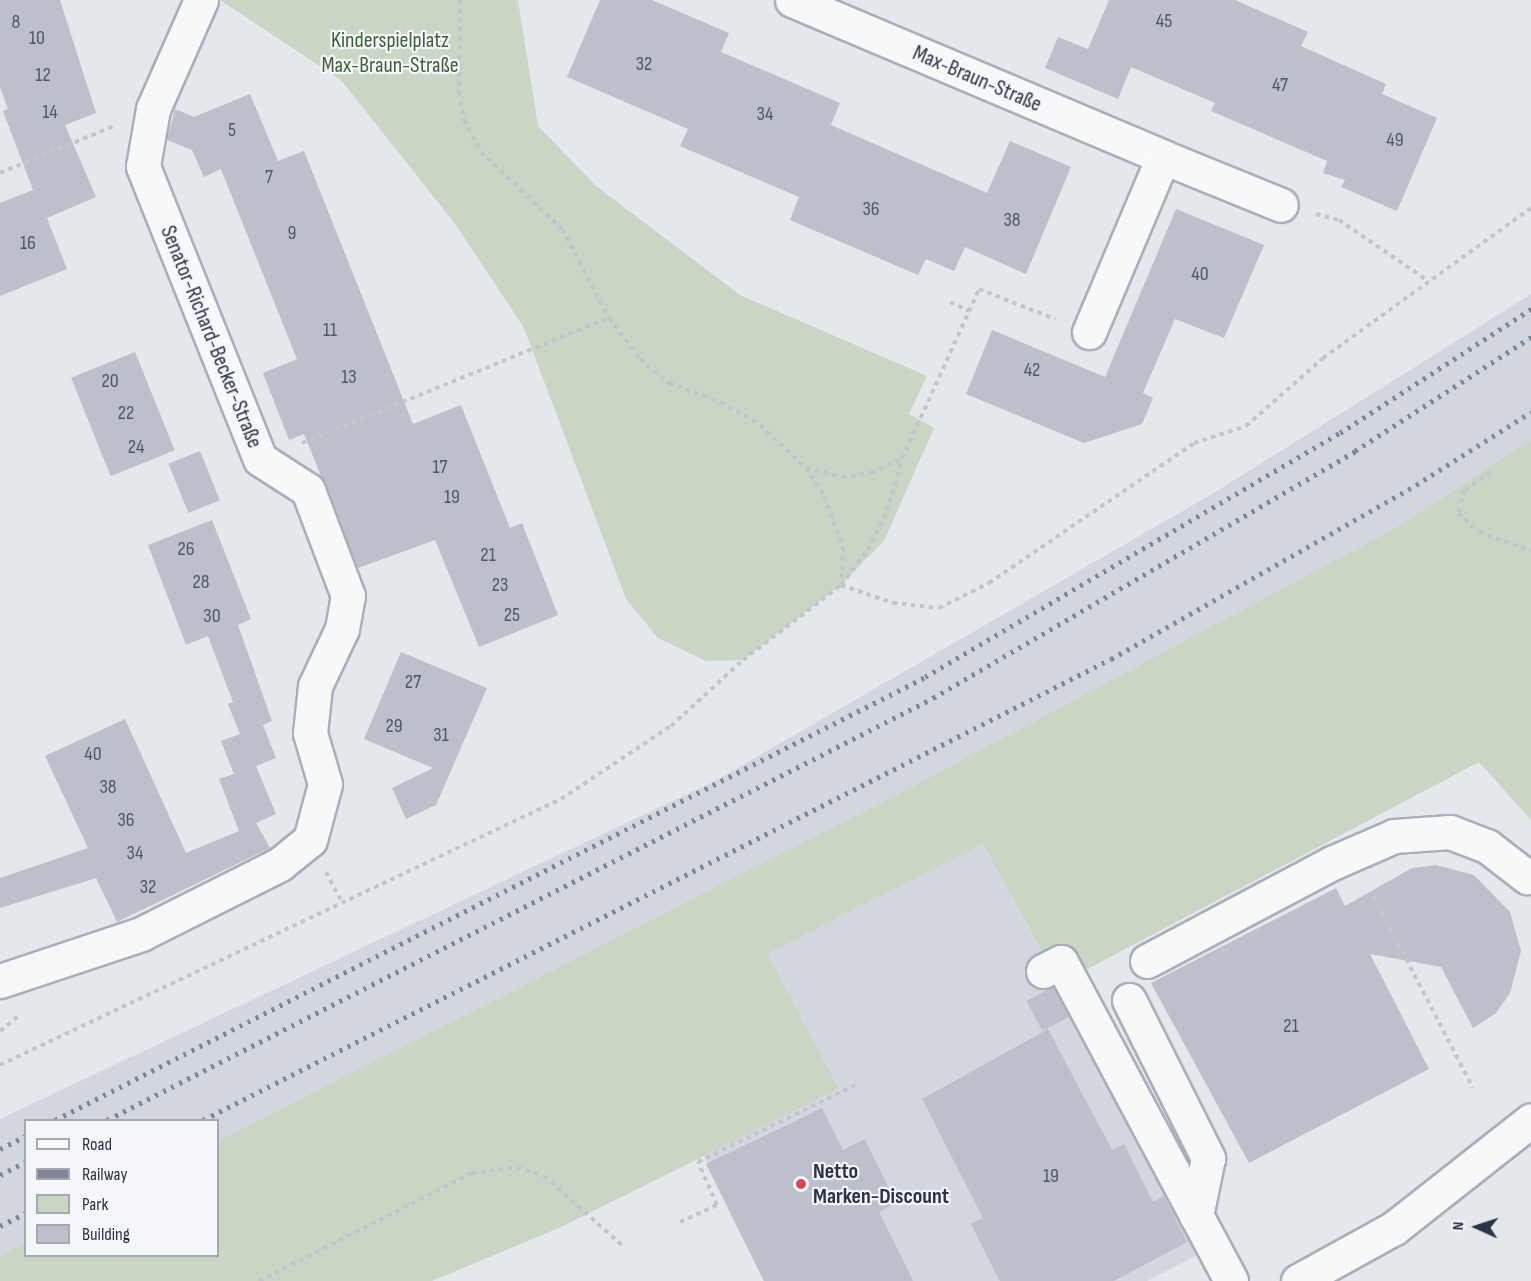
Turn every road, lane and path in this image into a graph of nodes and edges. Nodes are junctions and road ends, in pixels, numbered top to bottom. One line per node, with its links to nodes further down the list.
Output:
1 (201, 0): 4 (street, Senator-Richard-Becker-Straße)
2 (460, 0): 12 (path)
3 (792, 0): 5 (street, Max-Braun-Straße)
4 (153, 109): 6 (path); 14 (street, Senator-Richard-Becker-Straße)
5 (1163, 157): 7 (street, Max-Braun-Straße); 13 (street)
6 (0, 173)
7 (1281, 205): 9 (path)
8 (1531, 208): 9 (path)
9 (1427, 280): 19 (path)
10 (950, 302): 11 (path)
11 (969, 311): 13 (path); 15 (path)
12 (609, 318): 14 (path); 16 (path)
13 (1089, 332)
14 (260, 459): 24 (street, Senator-Richard-Becker-Straße)
15 (902, 459): 16 (path); 19 (path)
16 (806, 468): 19 (path)
17 (1491, 472): 18 (path)
18 (1531, 551)
19 (841, 585): 26 (path)
20 (1527, 876): 22 (street)
21 (1372, 895): 28 (path)
22 (1148, 961)
23 (1043, 971): 30 (street)
24 (0, 981)
25 (1129, 1000): 30 (street)
26 (0, 1065)
27 (855, 1084): 31 (path)
28 (1473, 1088)
29 (1531, 1120): 35 (street)
30 (1196, 1216): 34 (street)
31 (680, 1222)
32 (624, 1246): 33 (path)
33 (259, 1281)
34 (1231, 1281)
35 (1298, 1281)

